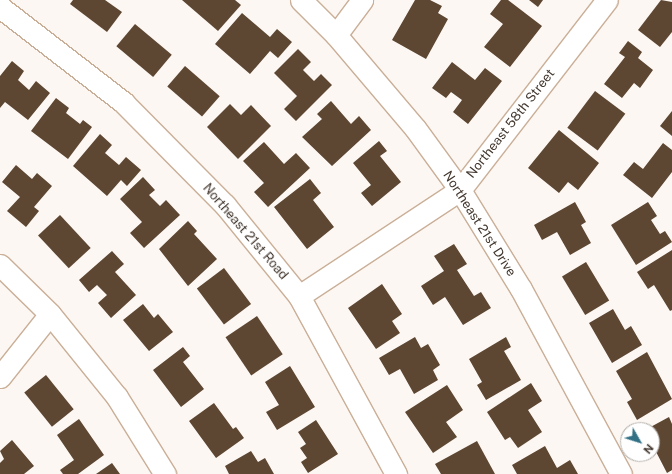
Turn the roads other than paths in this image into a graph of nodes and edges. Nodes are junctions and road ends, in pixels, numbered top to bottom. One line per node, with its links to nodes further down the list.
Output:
1 (301, 0): 5 (street, Northeast 21st Drive)
2 (362, 0): 5 (street)
3 (607, 0): 6 (street, Northeast 58th Street)
4 (0, 7): 8 (street, Northeast 21st Road)
5 (336, 35): 6 (street, Northeast 21st Drive)
6 (460, 190): 8 (street, Northeast 58th Street); 13 (street, Northeast 21st Drive)
7 (0, 266): 9 (street)
8 (299, 296): 12 (street, Northeast 21st Road)
9 (50, 314): 10 (street); 11 (street)
10 (0, 377)
11 (165, 474)
12 (396, 474)
13 (621, 474)

